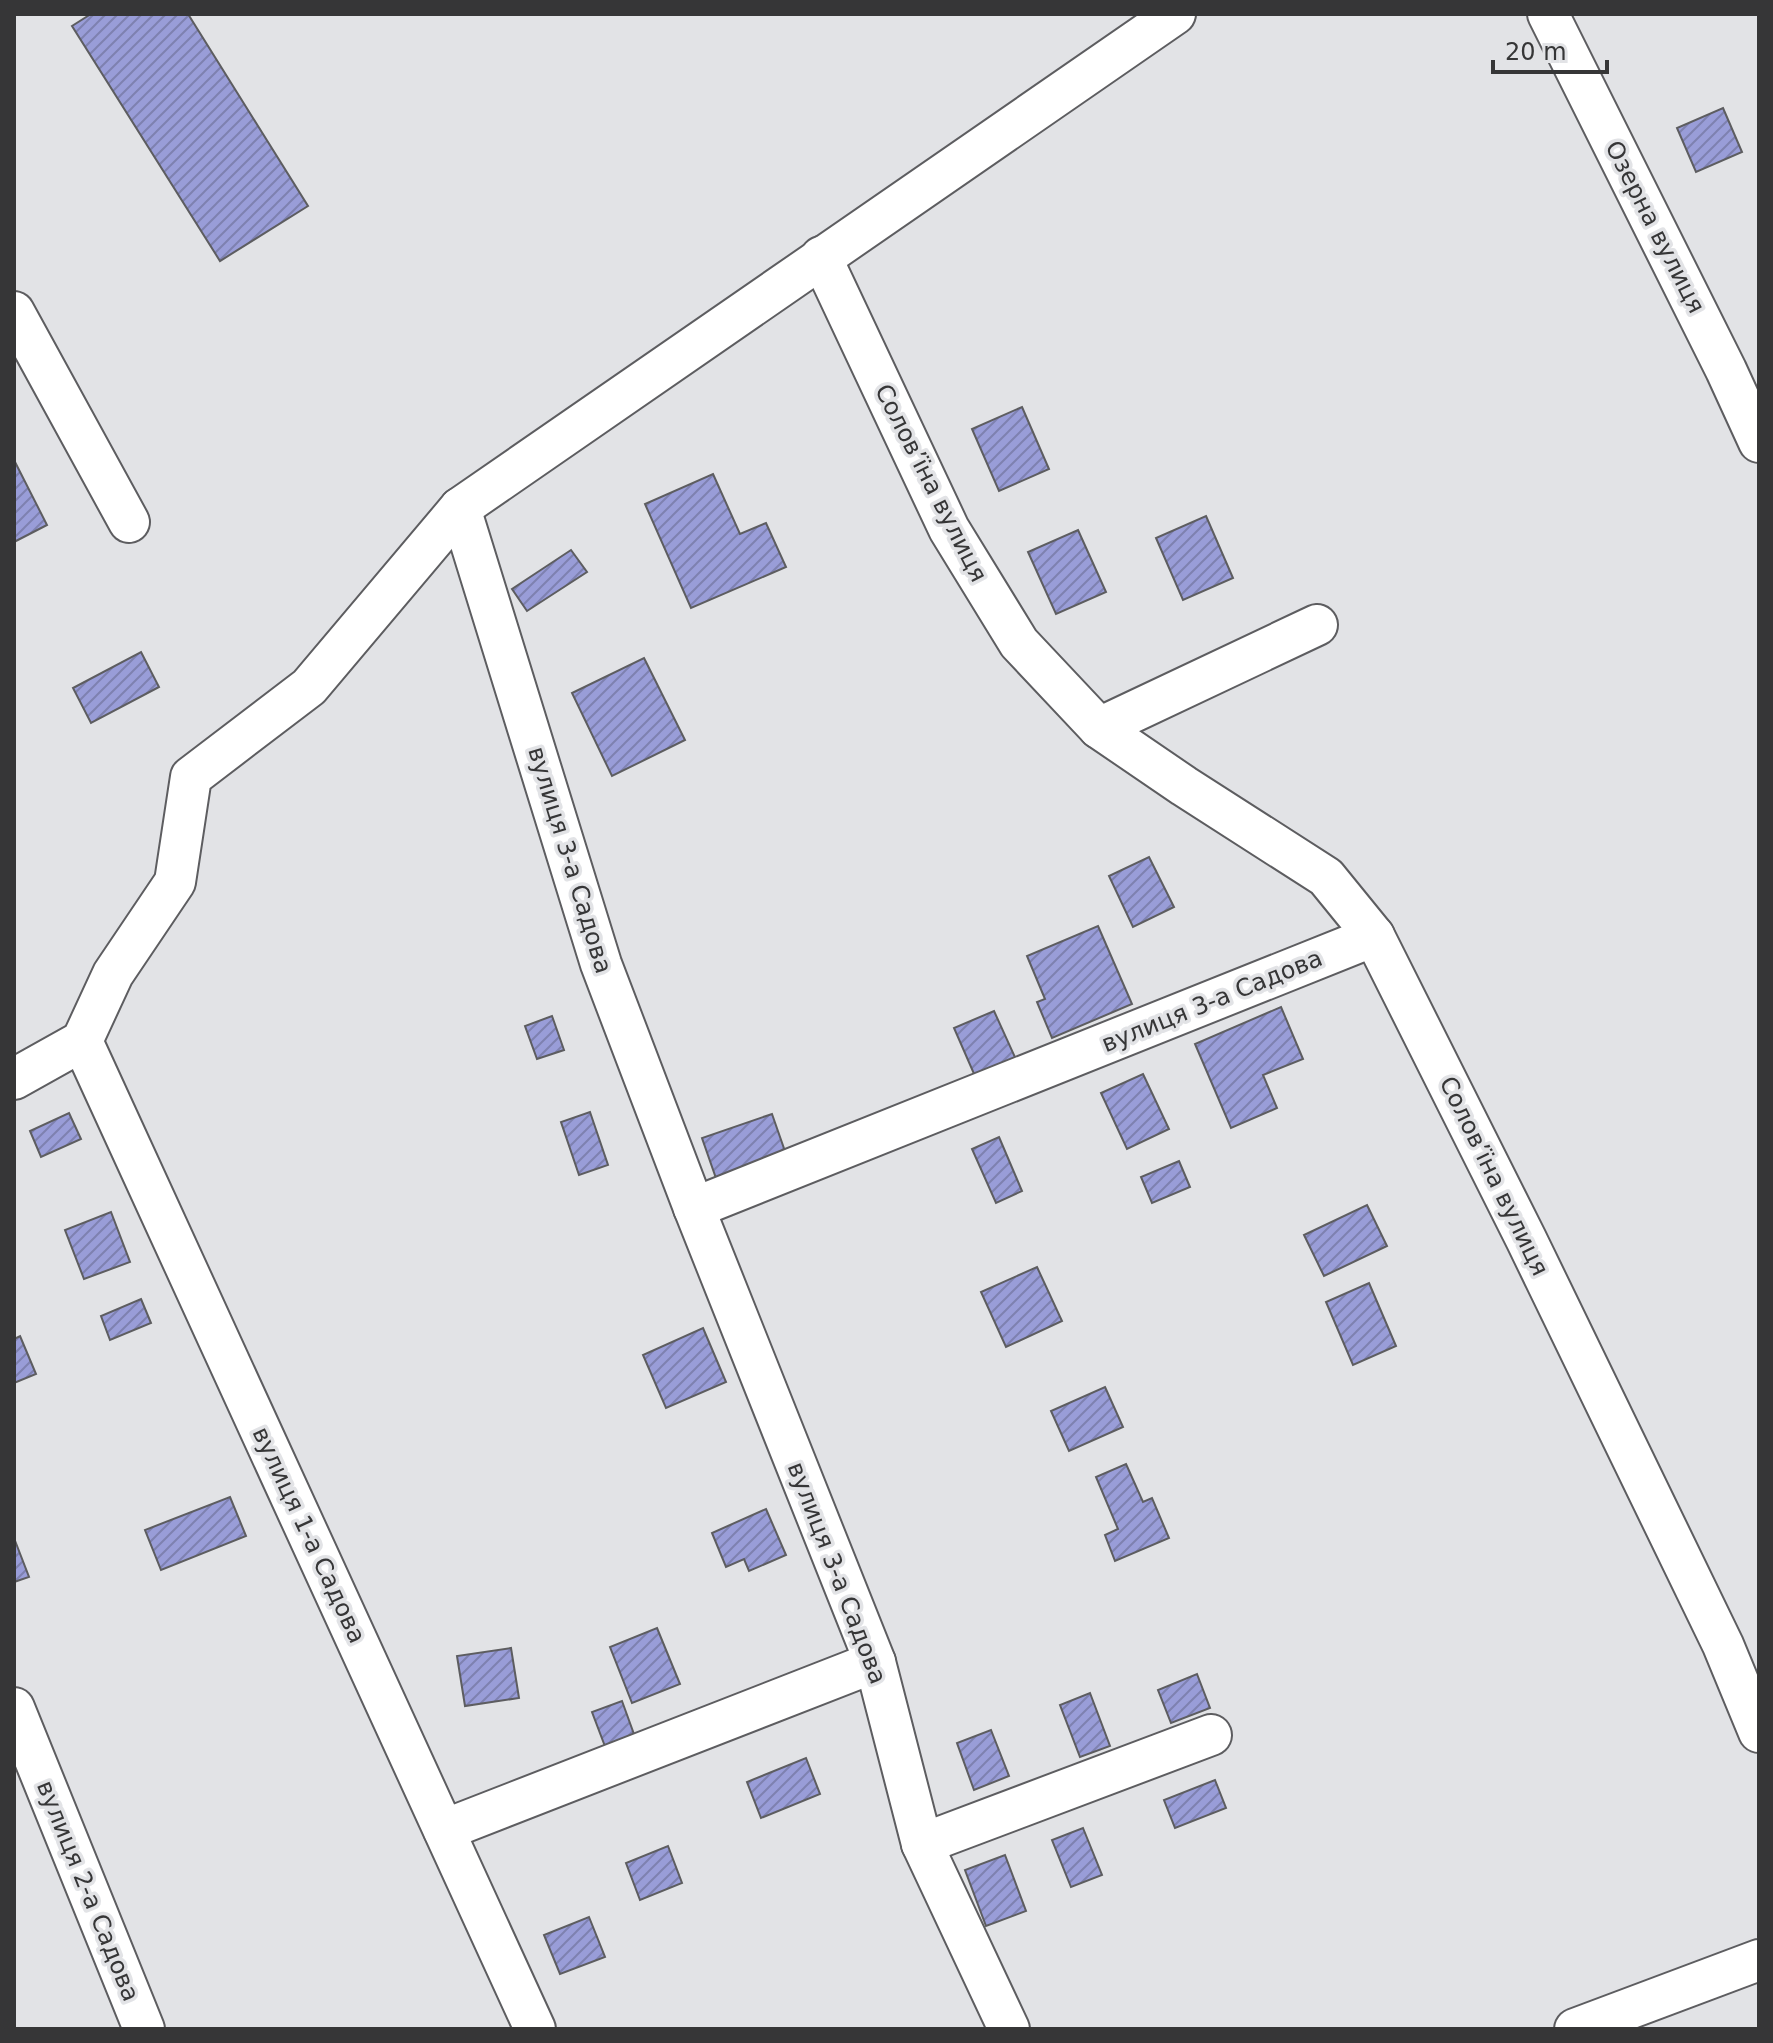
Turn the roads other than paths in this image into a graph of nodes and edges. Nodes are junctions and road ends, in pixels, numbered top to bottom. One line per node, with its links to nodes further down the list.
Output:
1 (1175, 14): 3 (street)
2 (1548, 14): 5 (street, Озерна вулиця)
3 (821, 257): 6 (street); 9 (street, Соловʼїна вулиця)
4 (14, 312): 7 (street)
5 (1759, 442)
6 (460, 508): 11 (street); 13 (street, вулиця 3-а Садова)
7 (129, 522)
8 (1317, 625): 9 (street)
9 (1099, 728): 10 (street, Соловʼїна вулиця)
10 (1374, 936): 13 (street, вулиця 3-а Садова); 16 (street, Соловʼїна вулиця)
11 (82, 1041): 12 (street); 18 (street, вулиця 1-а Садова)
12 (14, 1079)
13 (694, 1208): 14 (street, вулиця 3-а Садова)
14 (875, 1662): 18 (street); 19 (street, вулиця 3-а Садова)
15 (14, 1708): 21 (street, вулиця 2-а Садова)
16 (1759, 1732)
17 (1211, 1735): 19 (street)
18 (444, 1830): 22 (street, вулиця 1-а Садова)
19 (922, 1844): 23 (street, вулиця 3-а Садова)
20 (1759, 1960): 24 (street)
21 (144, 2029)
22 (535, 2029)
23 (1009, 2029)
24 (1575, 2029)

